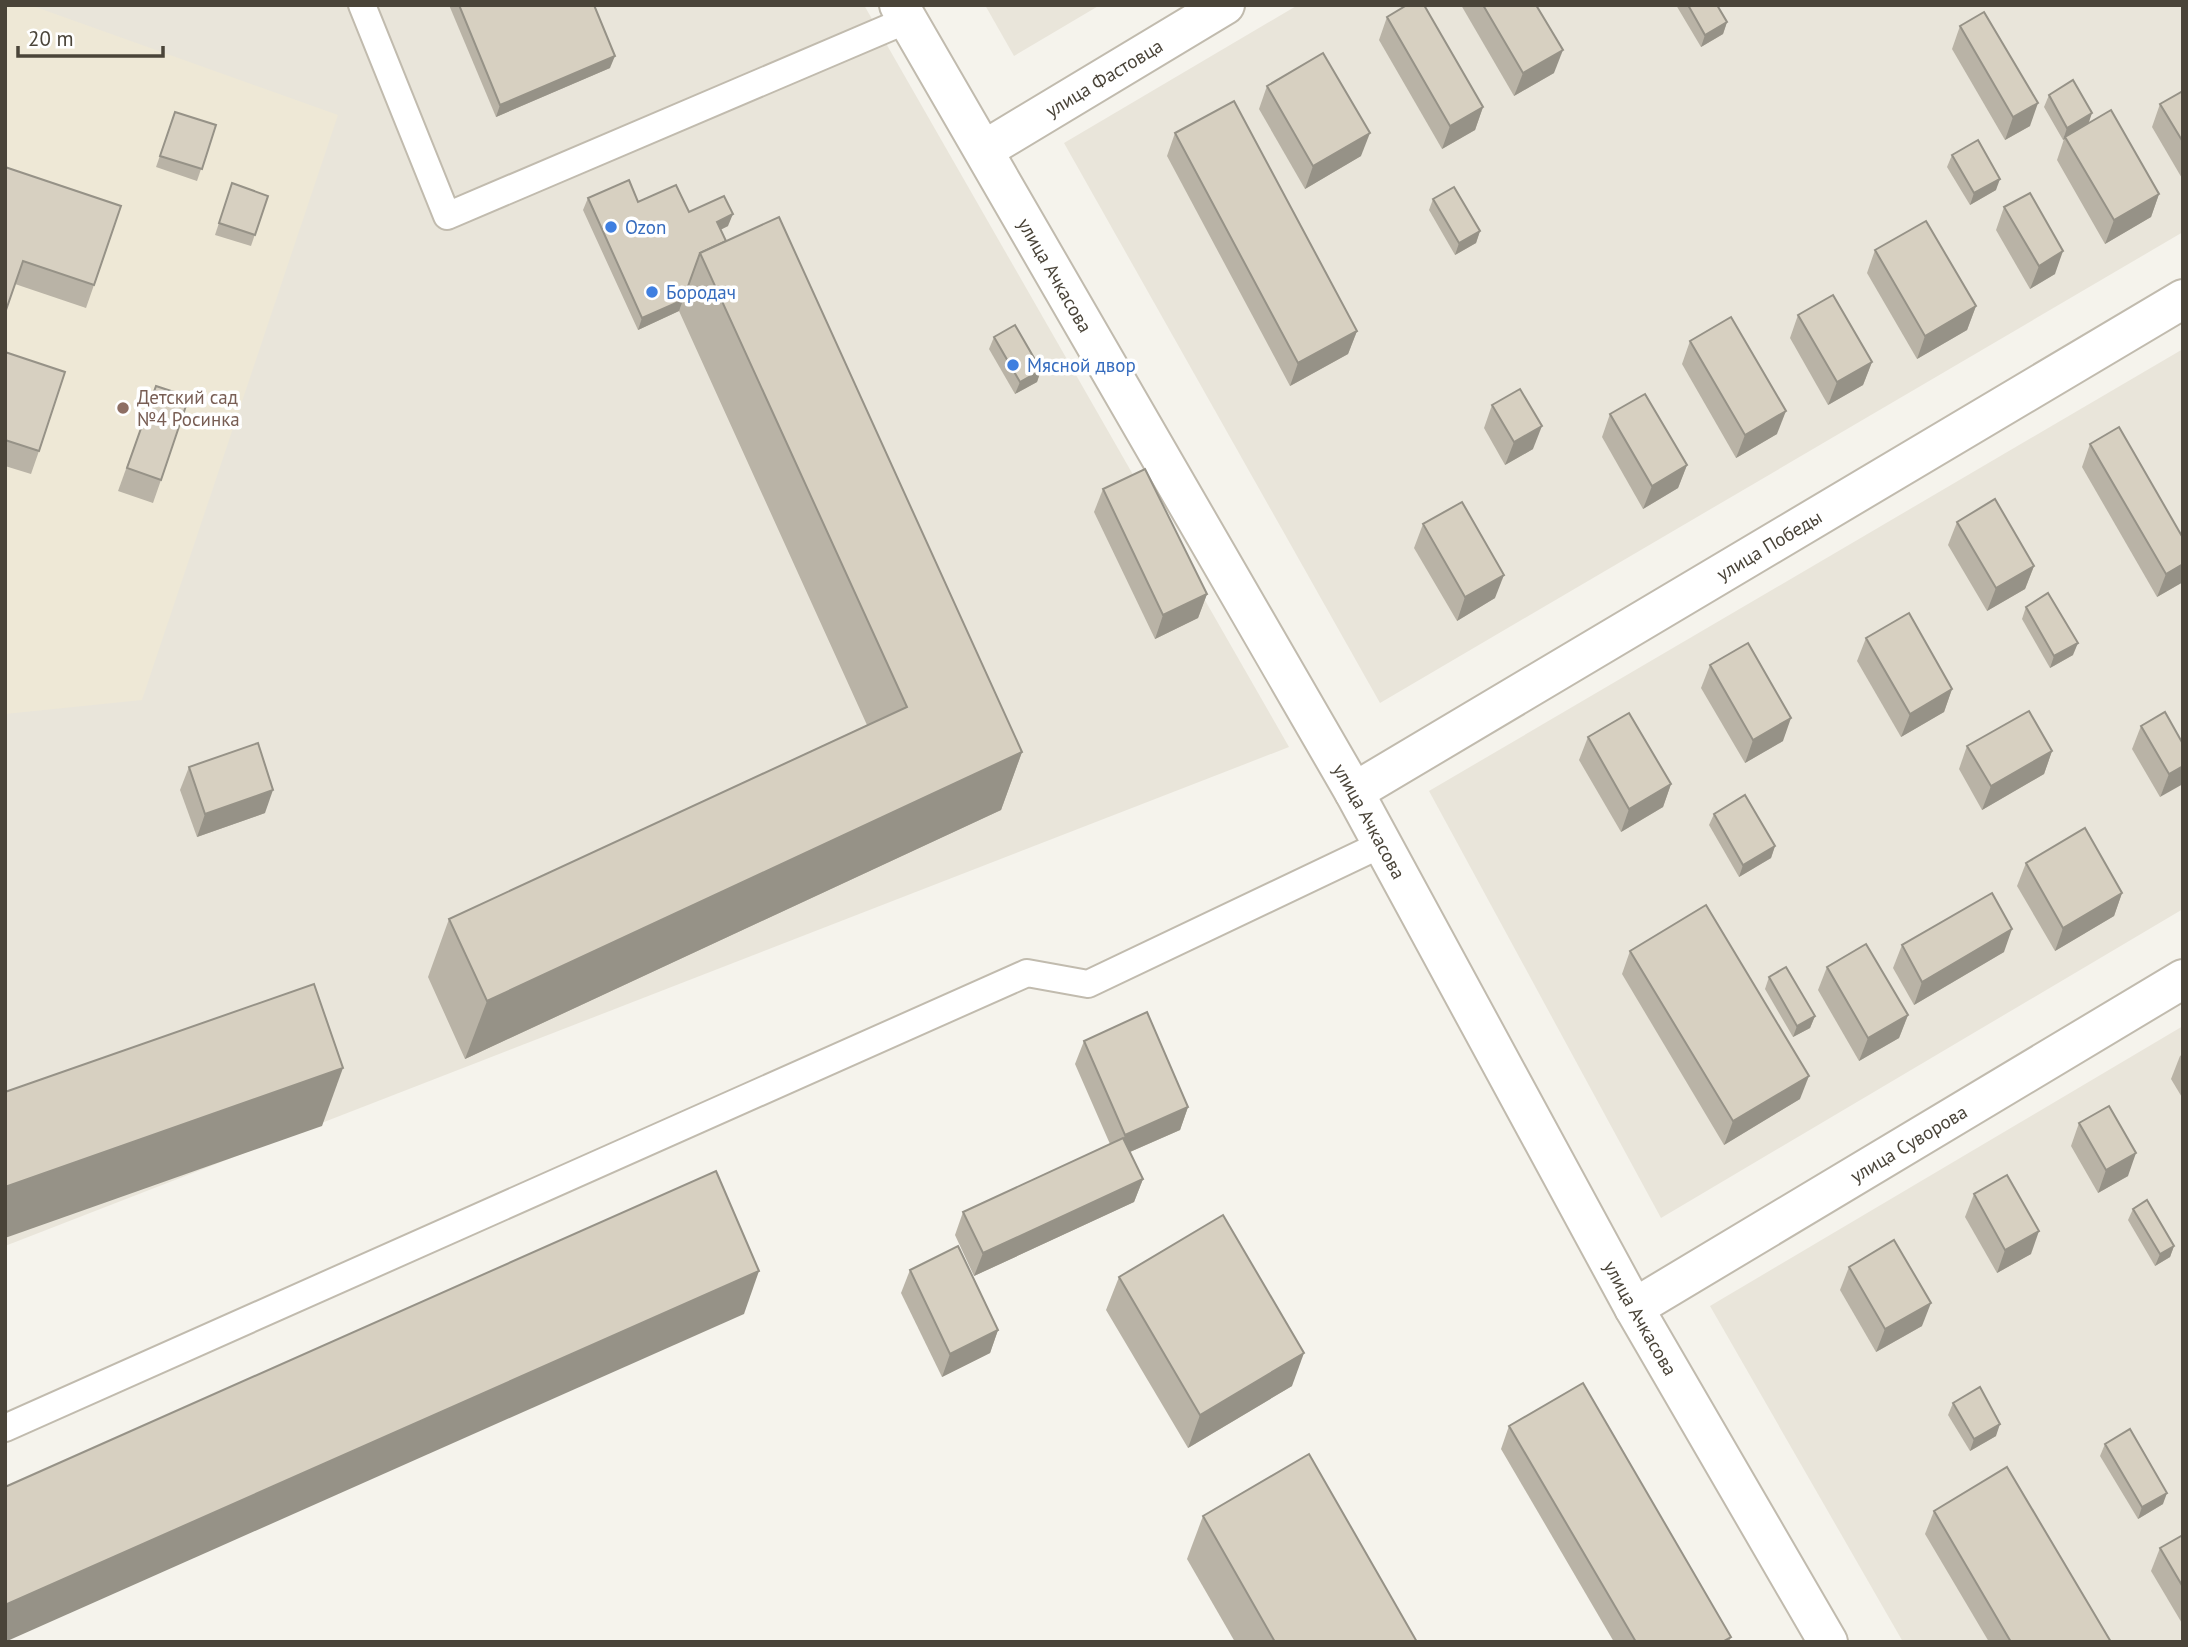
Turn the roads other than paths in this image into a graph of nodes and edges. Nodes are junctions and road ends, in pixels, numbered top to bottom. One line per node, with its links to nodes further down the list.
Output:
1 (362, 5): 3 (lane)
2 (1225, 5): 4 (street, улица Фастовца)
3 (903, 13): 4 (street, улица Ачкасова)
4 (984, 150): 6 (street, улица Ачкасова)
5 (2183, 299): 6 (street, улица Победы)
6 (1354, 792): 7 (street, улица Ачкасова)
7 (1382, 844): 9 (street, улица Ачкасова); 10 (lane)
8 (2183, 979): 9 (street, улица Суворова)
9 (1634, 1308): 11 (street, улица Ачкасова)
10 (5, 1428)
11 (1828, 1642)

